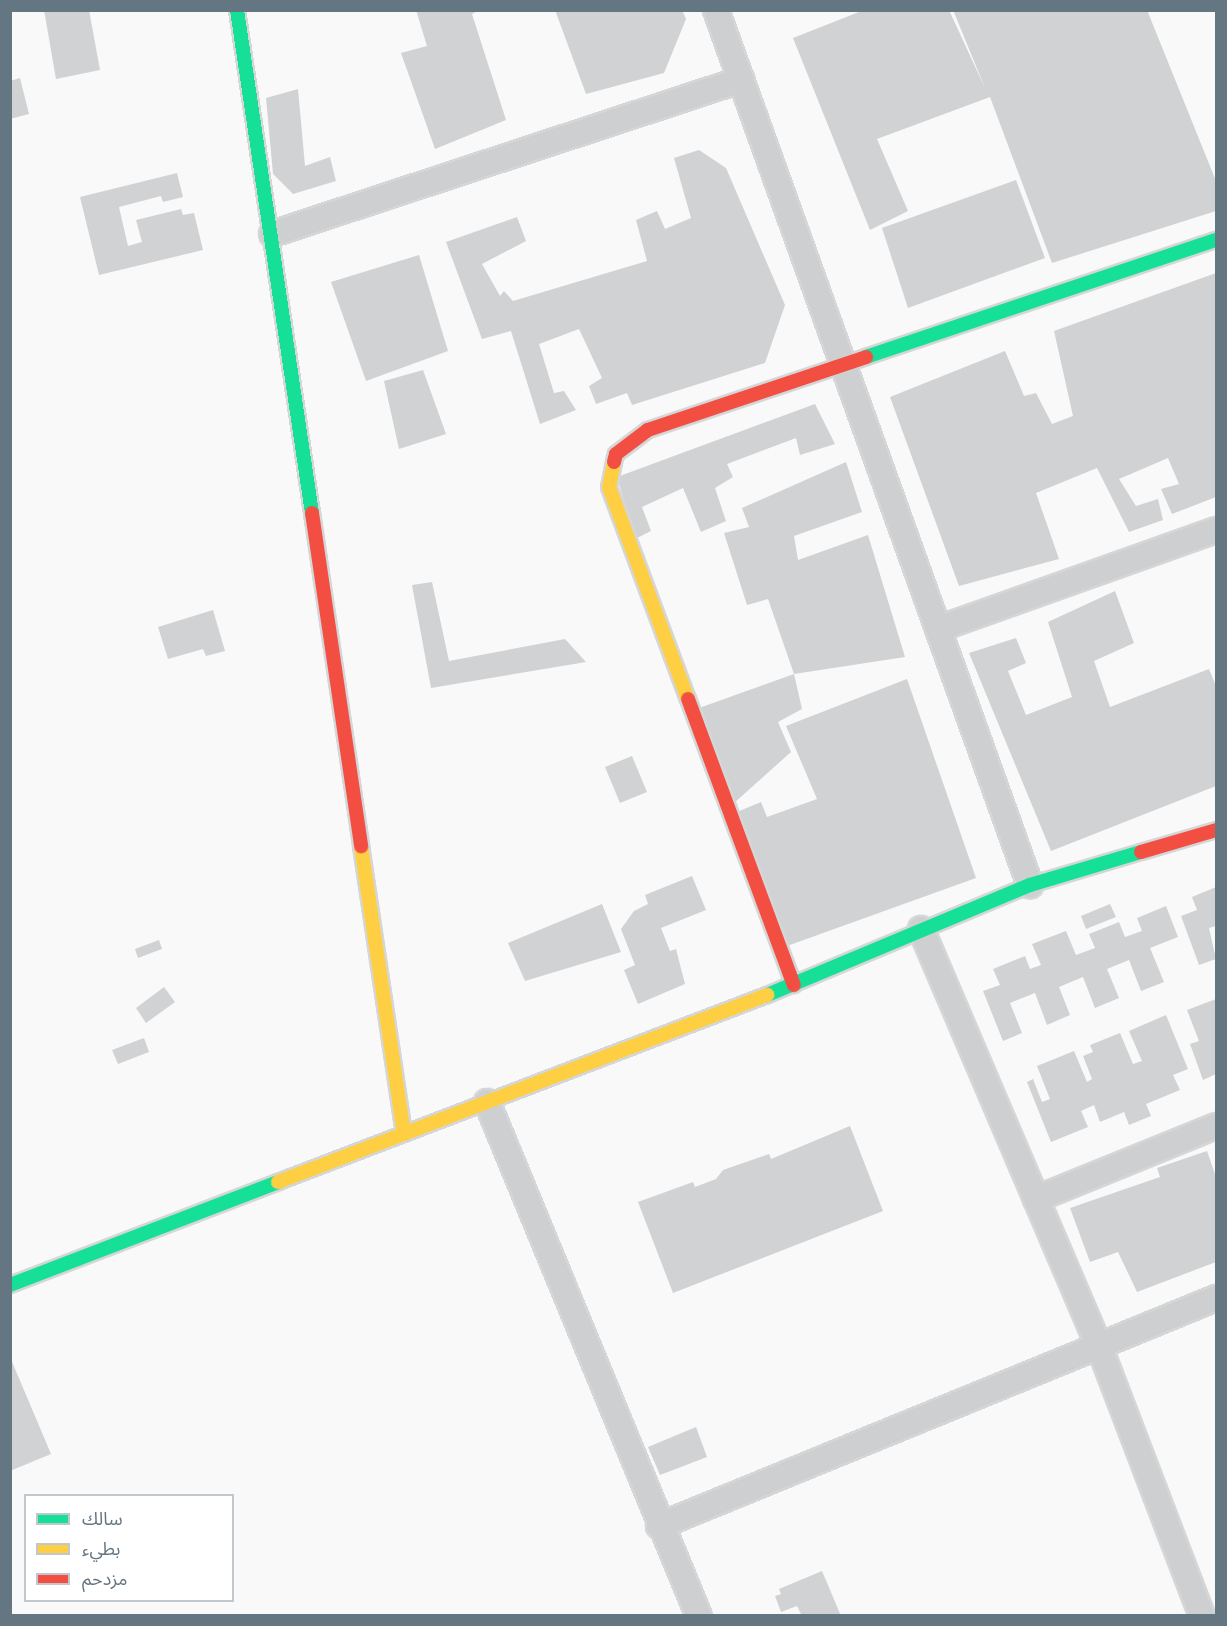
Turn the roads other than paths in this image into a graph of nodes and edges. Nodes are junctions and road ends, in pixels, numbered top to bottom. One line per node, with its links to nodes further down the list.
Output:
1 (237, 10): 4 (street)
2 (716, 10): 3 (street)
3 (741, 80): 4 (street); 6 (street)
4 (272, 234): 15 (street)
5 (1216, 240): 6 (street)
6 (843, 363): 8 (street); 12 (street)
7 (1216, 530): 8 (street)
8 (938, 629): 10 (street)
9 (1216, 830): 10 (street)
10 (1030, 885): 11 (street)
11 (921, 929): 12 (street); 16 (street)
12 (794, 985): 13 (street)
13 (487, 1102): 15 (street); 20 (street)
14 (1216, 1126): 16 (street)
15 (404, 1134): 17 (street)
16 (1036, 1198): 19 (street)
17 (10, 1285)
18 (1216, 1298): 19 (street)
19 (1099, 1346): 20 (street); 22 (street)
20 (659, 1526): 21 (street)
21 (699, 1616)
22 (1202, 1616)

